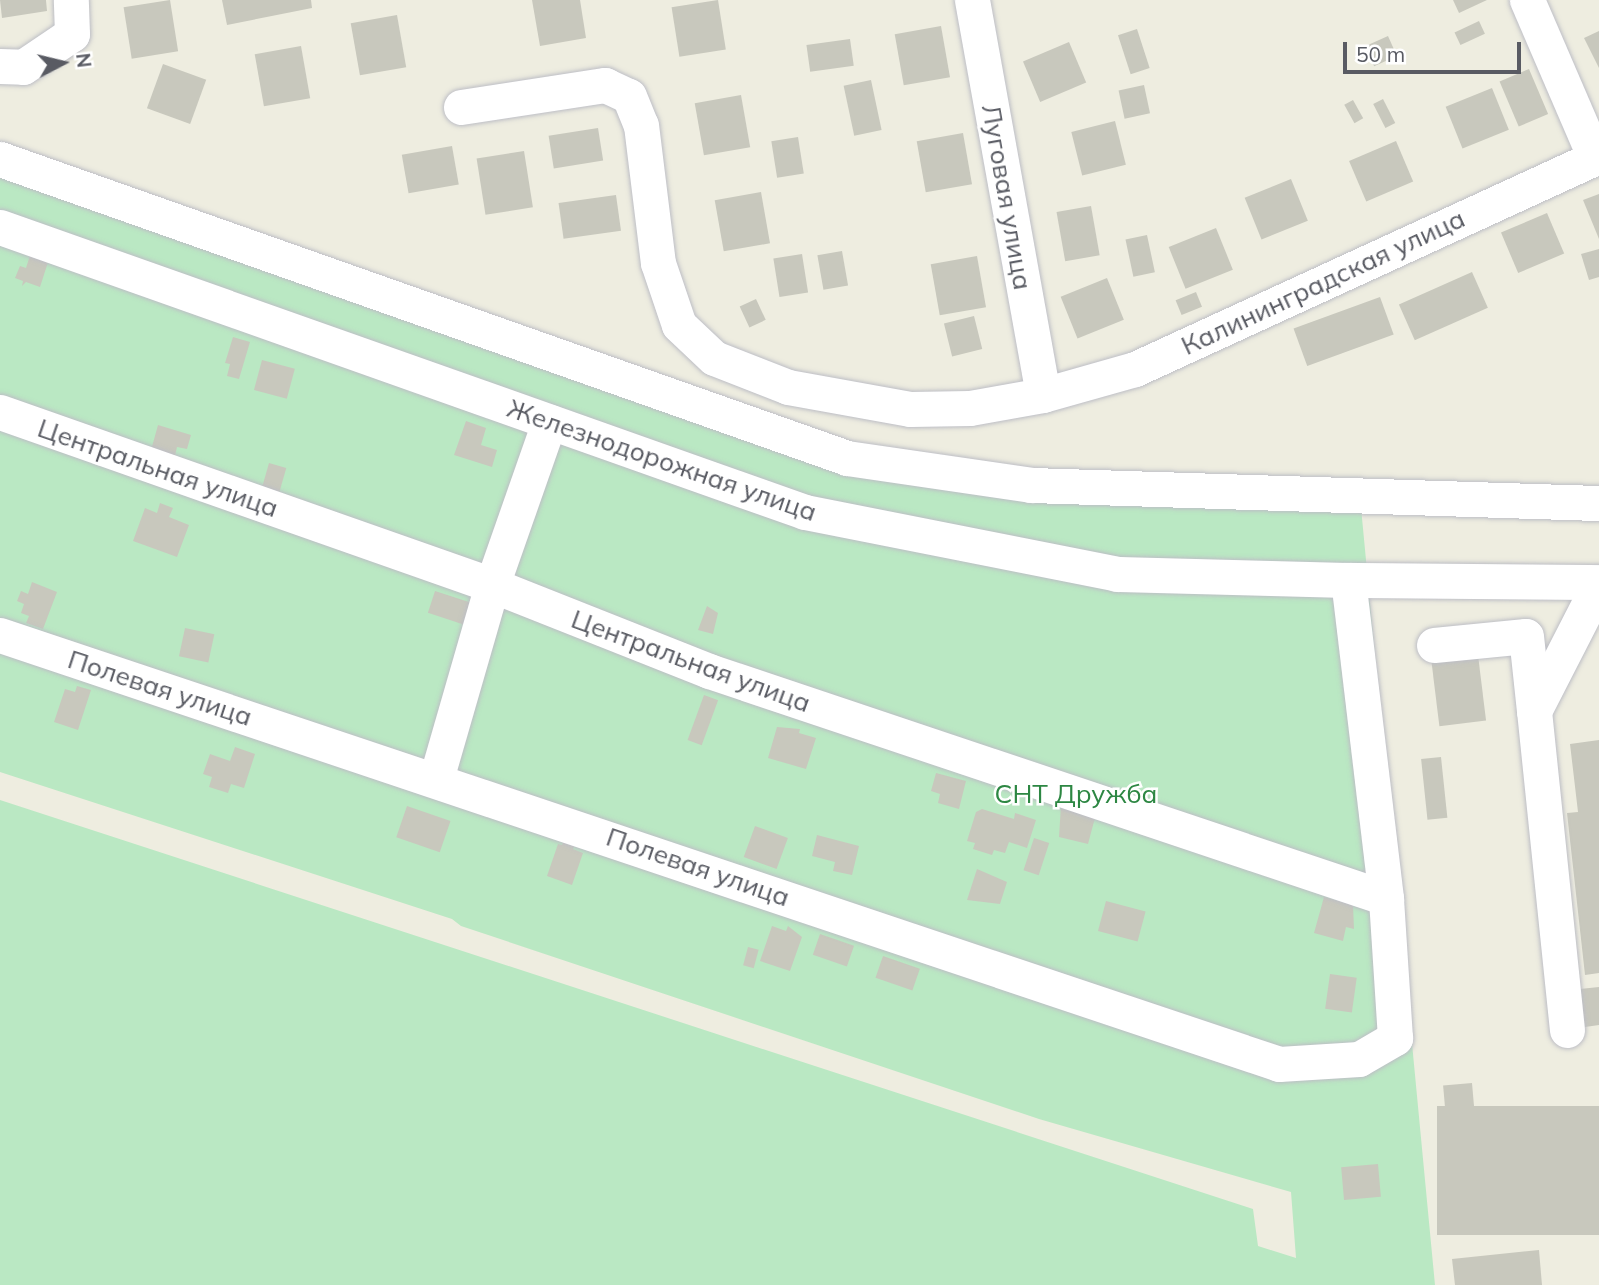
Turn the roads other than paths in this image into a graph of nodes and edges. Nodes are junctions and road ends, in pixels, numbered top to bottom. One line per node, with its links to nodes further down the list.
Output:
1 (71, 0): 4 (street)
2 (972, 0): 9 (street, Луговая улица)
3 (1527, 0): 6 (street)
4 (12, 67)
5 (461, 107): 9 (street, Калининградская улица)
6 (1597, 157): 9 (street, Калининградская улица)
7 (0, 159): 12 (street)
8 (0, 227): 11 (street, Железнодорожная улица)
9 (1043, 394)
10 (0, 412): 15 (street, Центральная улица)
11 (549, 422): 13 (street, Железнодорожная улица); 15 (street)
12 (1599, 503)
13 (1348, 580): 14 (street, Железнодорожная улица); 20 (street)
14 (1599, 583): 18 (street)
15 (492, 585): 19 (street); 20 (street, Центральная улица)
16 (0, 635): 19 (street, Полевая улица)
17 (1433, 645): 18 (street)
18 (1534, 711): 21 (street)
19 (436, 779): 20 (street, Полевая улица)
20 (1386, 898)
21 (1567, 1030)

